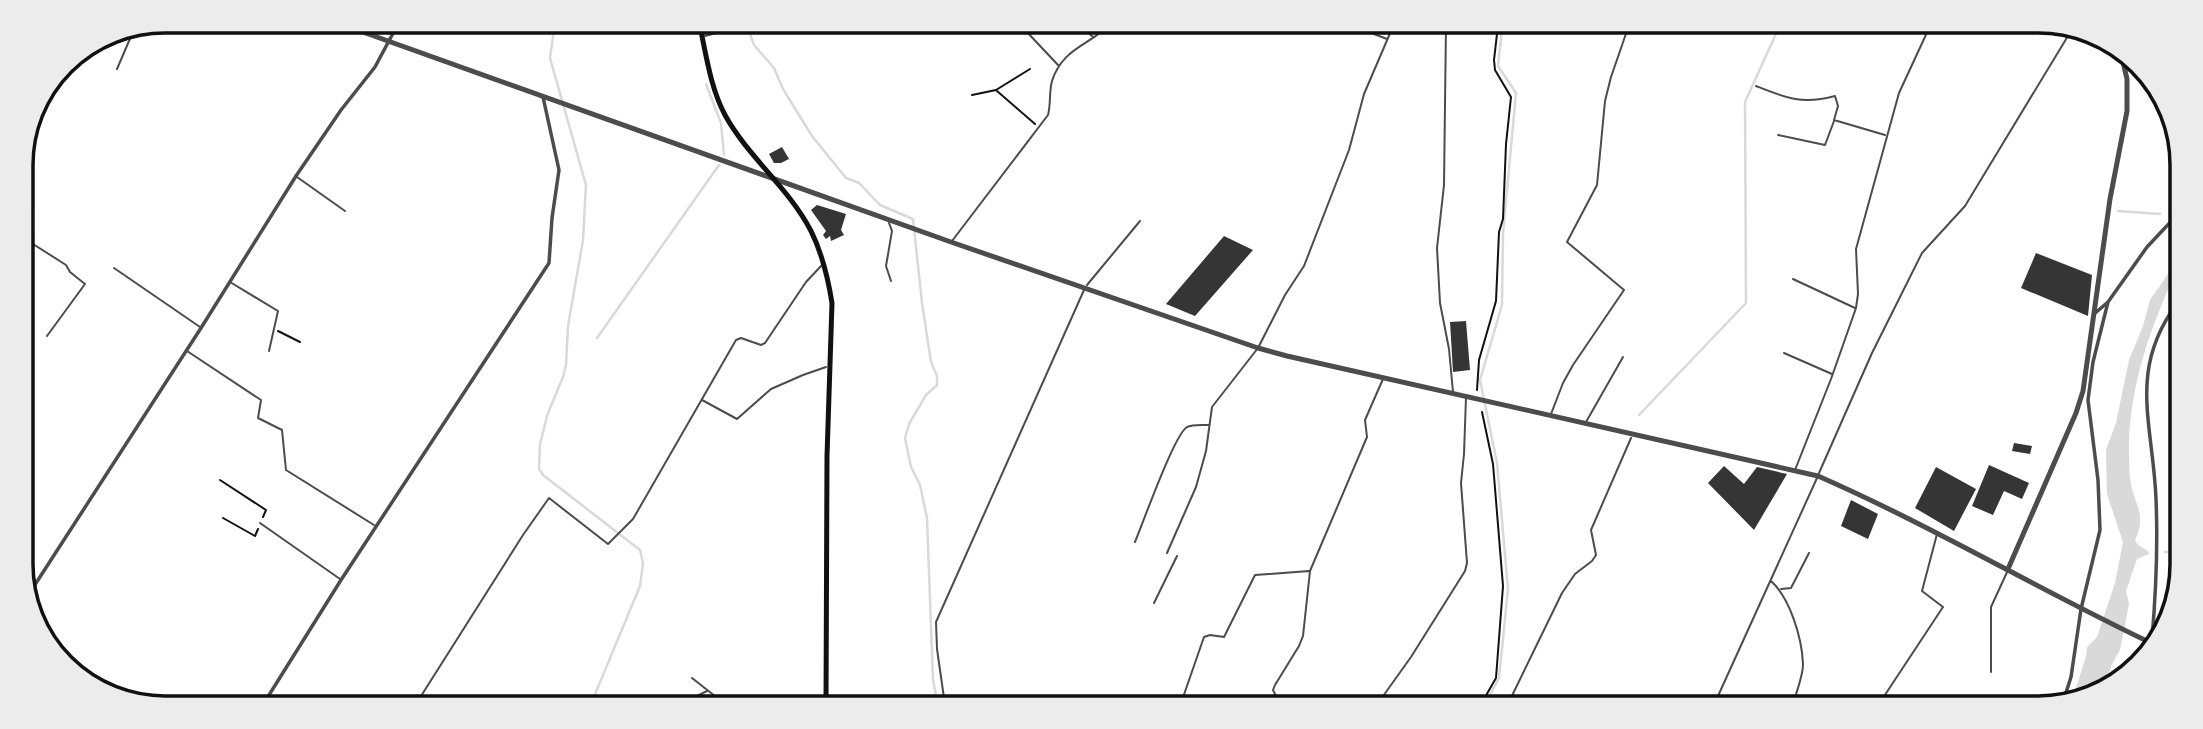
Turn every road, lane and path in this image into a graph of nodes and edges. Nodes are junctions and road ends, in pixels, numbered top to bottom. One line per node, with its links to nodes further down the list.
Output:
1 (364, 33): 19 (street)
2 (392, 33): 19 (street)
3 (701, 33): 14 (main road)
4 (716, 33): 14 (lane)
5 (1028, 33): 20 (lane)
6 (1089, 33): 17 (lane)
7 (1102, 33): 17 (lane)
8 (1372, 33): 18 (lane)
9 (1390, 33): 18 (lane)
10 (1446, 33): 63 (lane)
11 (1497, 33): 65 (path)
12 (1626, 33): 69 (lane)
13 (1927, 33): 31 (lane)
14 (702, 36): 33 (main road)
15 (2067, 37): 74 (lane)
16 (130, 38): 22 (lane)
17 (1094, 38): 20 (lane)
18 (1388, 39): 54 (lane)
19 (387, 41): 27 (street); 32 (street)
20 (1059, 66): 29 (lane)
21 (2124, 66): 48 (street)
22 (117, 69)
23 (1030, 69): 25 (path)
24 (1756, 86): 28 (lane)
25 (996, 90): 26 (path); 29 (path)
26 (972, 95)
27 (543, 97): 33 (street); 78 (street)
28 (1834, 120): 30 (lane); 31 (lane)
29 (1039, 127): 38 (lane)
30 (1778, 135)
31 (1886, 136): 47 (lane)
32 (296, 176): 34 (lane); 43 (street)
33 (773, 179): 35 (street); 40 (main road)
34 (345, 211)
35 (887, 219): 38 (street); 44 (lane)
36 (1140, 221): 45 (lane)
37 (2170, 222): 46 (street)
38 (951, 242): 45 (street)
39 (34, 244): 52 (lane)
40 (824, 263): 59 (main road); 66 (lane)
41 (114, 268): 50 (lane)
42 (1793, 279): 47 (lane)
43 (229, 281): 50 (street); 51 (lane)
44 (891, 281)
45 (1085, 288): 54 (street); 111 (lane)
46 (2108, 302): 48 (street); 67 (street)
47 (1856, 308): 60 (lane)
48 (2094, 314): 62 (street)
49 (2170, 315): 92 (street)
50 (201, 328): 55 (street)
51 (274, 329): 53 (path); 56 (lane)
52 (47, 336)
53 (300, 342)
54 (1258, 348): 61 (street); 71 (lane)
55 (186, 351): 78 (lane); 88 (street)
56 (270, 351)
57 (1784, 354): 60 (lane)
58 (1623, 357): 70 (lane)
59 (831, 365): 66 (lane); 110 (main road)
60 (1833, 374): 73 (lane)
61 (1384, 377): 63 (street); 85 (lane)
62 (2083, 391): 67 (street); 84 (street)
63 (1453, 393): 64 (street)
64 (1466, 396): 65 (street); 100 (lane)
65 (1476, 398): 69 (street)
66 (701, 399): 107 (lane)
67 (2088, 400): 91 (street)
68 (1482, 412): 101 (path)
69 (1550, 415): 70 (street)
70 (1585, 422): 72 (street)
71 (1209, 425): 80 (lane); 82 (lane)
72 (1633, 433): 73 (street); 102 (lane)
73 (1795, 470): 74 (street)
74 (1818, 476): 79 (street); 87 (lane)
75 (220, 480): 77 (path)
76 (223, 518): 77 (path)
77 (260, 523): 86 (lane)
78 (376, 527): 86 (street)
79 (1938, 533): 84 (street); 105 (lane)
80 (1135, 542)
81 (1809, 552): 89 (lane)
82 (1167, 553)
83 (1177, 556): 90 (lane)
84 (2008, 569): 91 (street); 94 (lane)
85 (1310, 571): 98 (lane); 99 (lane)
86 (341, 580): 106 (street)
87 (1770, 580): 89 (lane); 103 (lane)
88 (35, 585)
89 (1780, 589): 104 (lane)
90 (1154, 603)
91 (2081, 610): 93 (street); 97 (street)
92 (2151, 630)
93 (2146, 639)
94 (1991, 672)
95 (692, 678): 96 (lane)
96 (708, 691): 108 (lane); 109 (lane)
97 (2066, 692)
98 (1184, 695)
99 (1276, 695)
100 (1384, 695)
101 (1486, 695)
102 (1512, 695)
103 (1718, 695)
104 (1796, 695)
105 (1885, 695)
106 (268, 696)
107 (421, 696)
108 (698, 696)
109 (714, 696)
110 (826, 696)
111 (944, 696)

